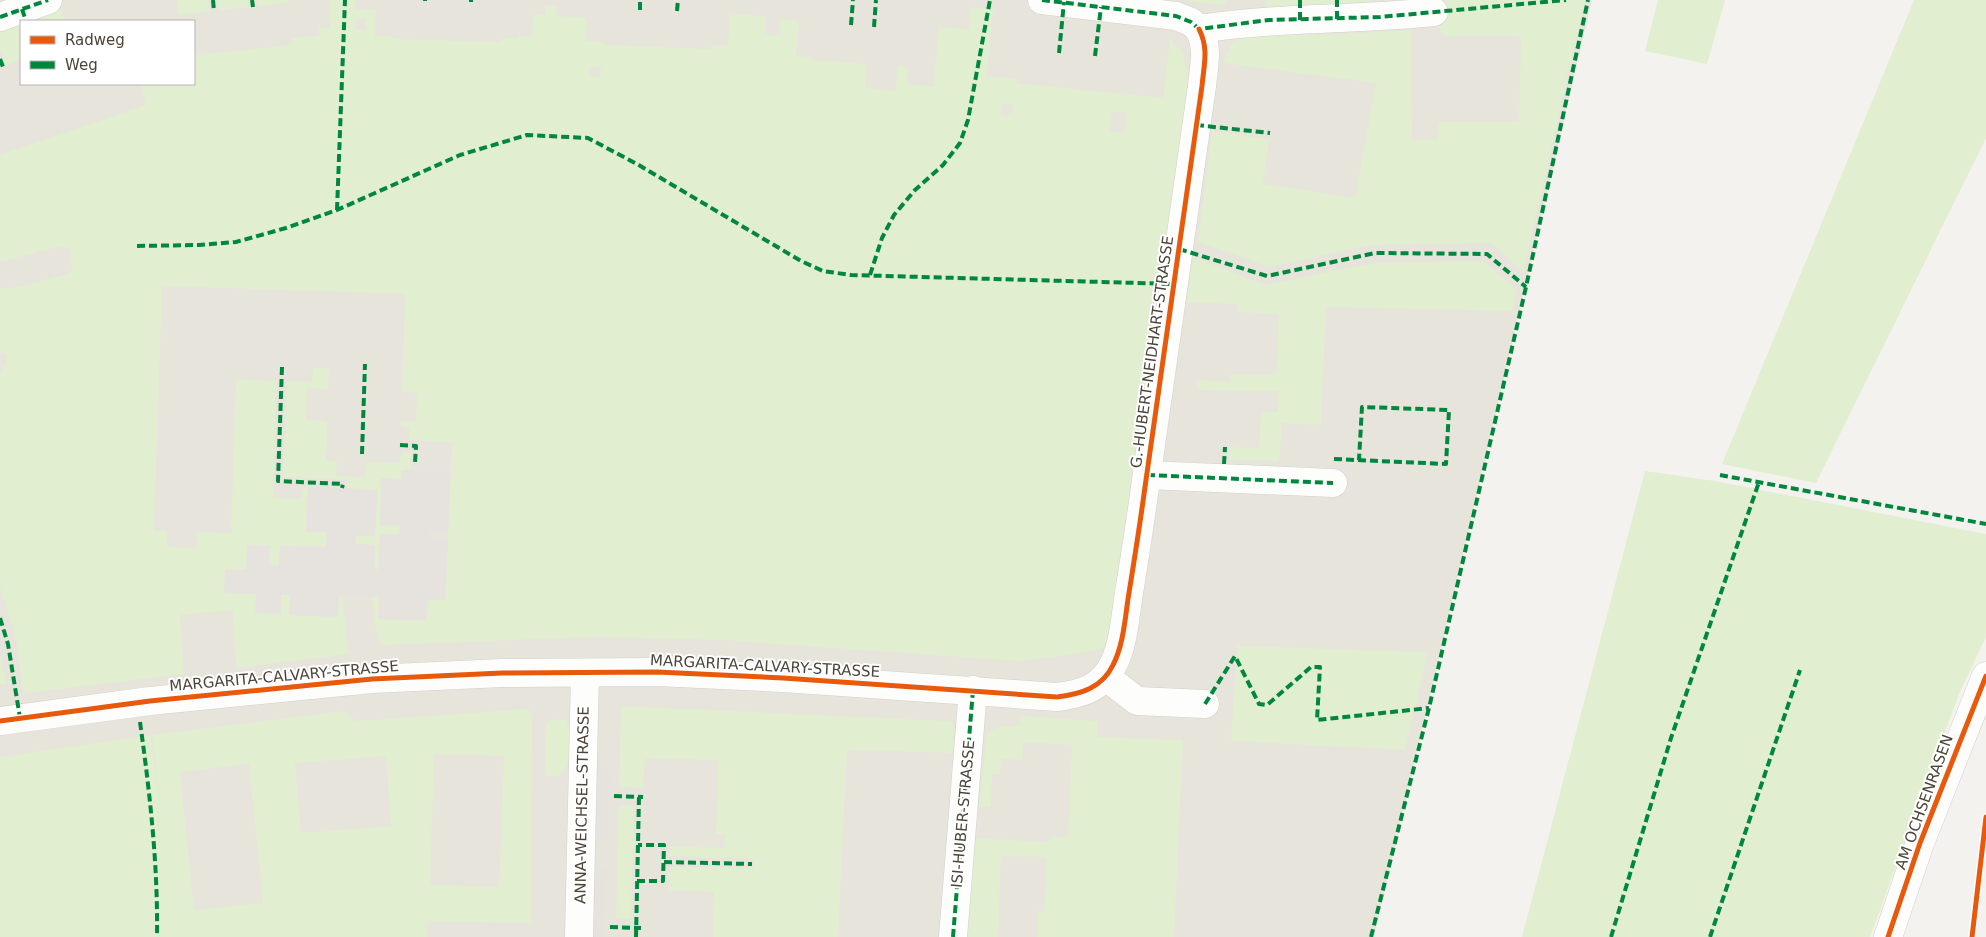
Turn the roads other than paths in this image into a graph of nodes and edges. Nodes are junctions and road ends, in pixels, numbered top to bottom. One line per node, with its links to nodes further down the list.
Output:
1 (48, 0): 4 (street)
2 (1042, 0): 5 (street)
3 (1434, 12): 5 (street)
4 (0, 17)
5 (1199, 29): 6 (street, G.-HUBERT-NEIDHART-STRASSE)
6 (1147, 475): 7 (street, G.-HUBERT-NEIDHART-STRASSE); 10 (street, G.-HUBERT-NEIDHART-STRASSE)
7 (1333, 484)
8 (585, 674): 11 (street, MARGARITA-CALVARY-STRASSE); 13 (street, MARGARITA-CALVARY-STRASSE); 14 (street, ANNA-WEICHSEL-STRASSE)
9 (1986, 676): 16 (street, AM OCHSENRASEN)
10 (1106, 677): 11 (street, MARGARITA-CALVARY-STRASSE); 12 (street)
11 (973, 690): 15 (street, ISI-HUBER-STRASSE)
12 (1205, 704)
13 (0, 721)
14 (579, 937)
15 (953, 937)
16 (1888, 937)

